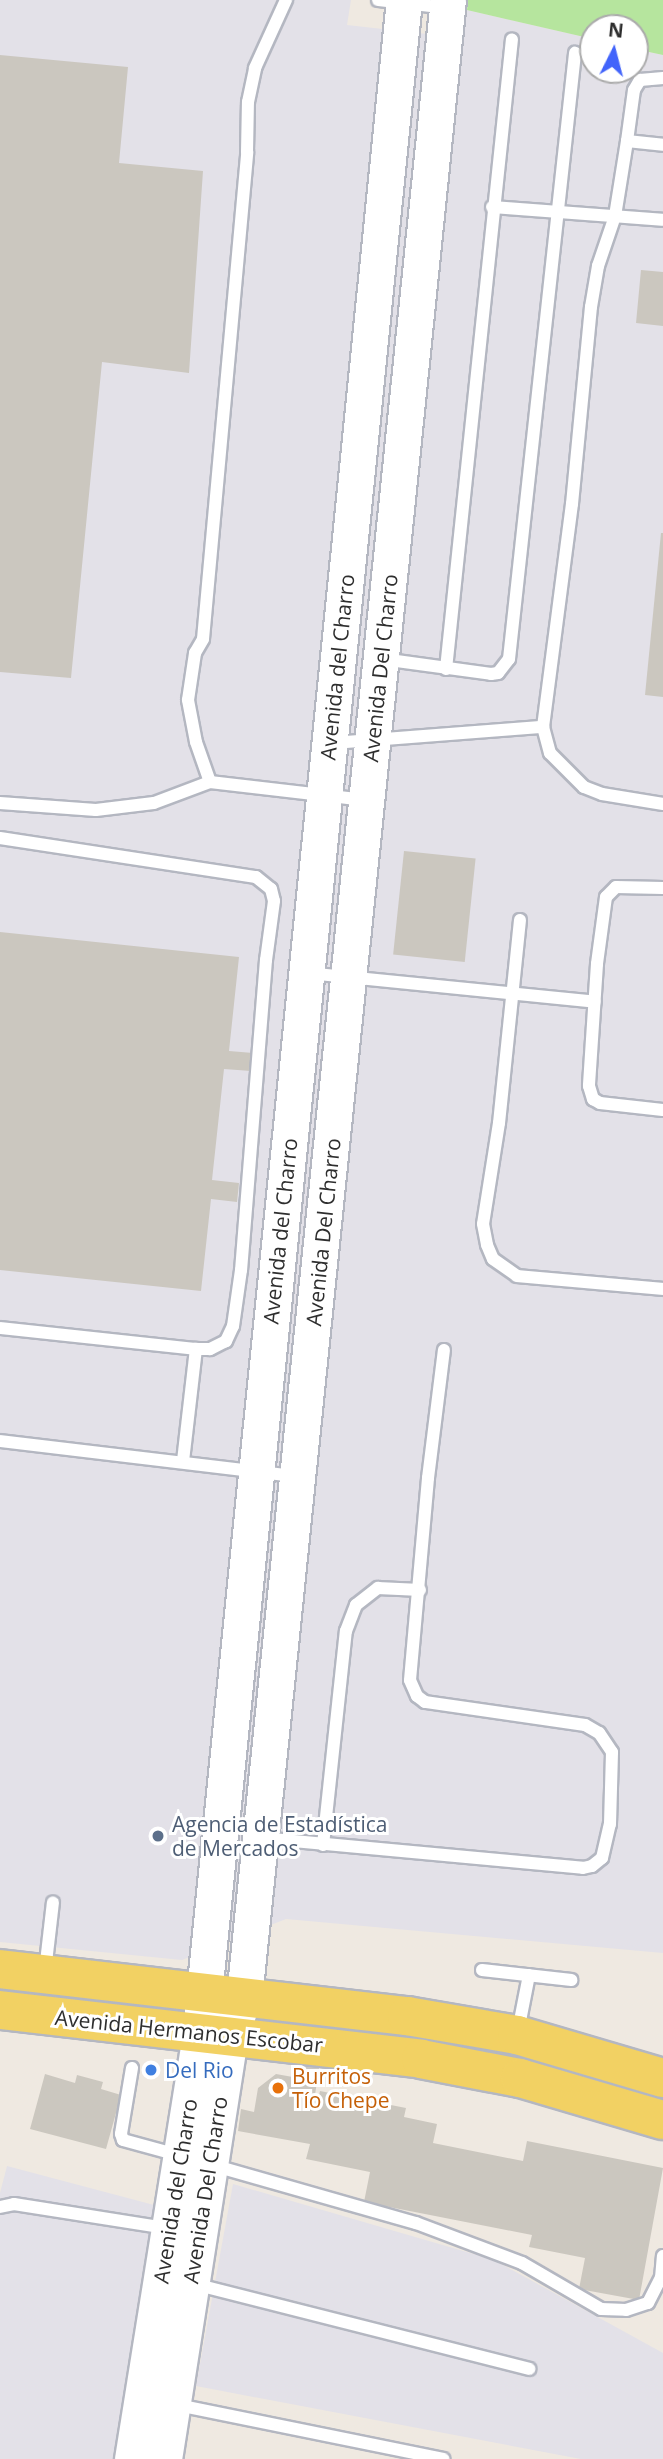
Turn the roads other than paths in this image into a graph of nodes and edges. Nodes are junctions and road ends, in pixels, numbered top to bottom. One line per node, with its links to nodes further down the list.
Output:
1 (286, 0): 18 (lane)
2 (395, 1): 3 (lane); 17 (street, Avenida del Charro)
3 (448, 4): 13 (street, Avenida Del Charro)
4 (512, 38): 9 (lane)
5 (575, 52): 10 (lane)
6 (663, 78): 7 (lane)
7 (627, 141): 8 (lane); 11 (lane)
8 (663, 145)
9 (492, 207): 10 (lane); 14 (lane)
10 (557, 213): 11 (lane); 14 (lane)
11 (615, 216): 12 (lane); 15 (lane)
12 (663, 220)
13 (381, 659): 14 (lane); 16 (street, Avenida Del Charro)
14 (446, 668)
15 (543, 727): 16 (lane); 22 (lane)
16 (373, 741): 17 (lane); 20 (street, Avenida Del Charro)
17 (329, 744): 19 (street, Avenida del Charro)
18 (210, 782): 19 (lane); 21 (lane)
19 (324, 795): 20 (lane); 26 (street, Avenida del Charro)
20 (367, 800): 27 (street, Avenida Del Charro)
21 (0, 803)
22 (663, 804)
23 (0, 838): 33 (lane)
24 (663, 888): 29 (lane)
25 (520, 920): 28 (lane)
26 (306, 973): 27 (lane); 37 (street, Avenida del Charro)
27 (349, 979): 28 (lane); 38 (street, Avenida Del Charro)
28 (513, 992): 29 (lane); 31 (lane)
29 (595, 1002): 30 (lane)
30 (663, 1110)
31 (663, 1289)
32 (0, 1328): 33 (lane)
33 (195, 1349): 36 (lane)
34 (444, 1350): 39 (lane)
35 (0, 1441): 36 (lane)
36 (183, 1461): 37 (lane)
37 (256, 1472): 38 (lane); 40 (street, Avenida del Charro)
38 (298, 1476): 41 (street, Avenida Del Charro)
39 (420, 1590): 42 (lane); 42 (lane)
40 (219, 1835): 41 (street); 49 (street, Avenida del Charro)
41 (260, 1838): 42 (lane); 50 (street, Avenida Del Charro)
42 (323, 1845)
43 (53, 1902): 46 (lane)
44 (0, 1969): 46 (main road, Avenida Hermanos Escobar)
45 (482, 1970): 47 (lane)
46 (45, 1974): 49 (main road, Avenida Hermanos Escobar); 52 (main road)
47 (529, 1975): 48 (lane); 54 (lane)
48 (571, 1980)
49 (204, 1992): 50 (main road, Avenida Hermanos Escobar); 53 (street, Avenida del Charro)
50 (244, 1997): 53 (street, Avenida Del Charro); 54 (main road, Avenida Hermanos Escobar)
51 (0, 2010): 52 (main road, Avenida Hermanos Escobar)
52 (41, 2015): 53 (main road, Avenida Hermanos Escobar)
53 (215, 2034): 57 (main road, Avenida Hermanos Escobar); 58 (street, Avenida del Charro)
54 (517, 2035): 56 (main road, Avenida Hermanos Escobar)
55 (132, 2068): 58 (lane)
56 (663, 2078)
57 (663, 2120)
58 (194, 2160): 60 (street, Avenida del Charro); 61 (lane); 62 (street, Avenida Del Charro)
59 (0, 2207): 60 (lane)
60 (169, 2229): 62 (street, Avenida del Charro)
61 (663, 2256)
62 (176, 2279): 63 (lane); 64 (street, Avenida del Charro)
63 (529, 2369)
64 (157, 2403): 65 (street, Avenida del Charro); 66 (street); 67 (lane)
65 (132, 2459)
66 (164, 2459)
67 (443, 2459)

